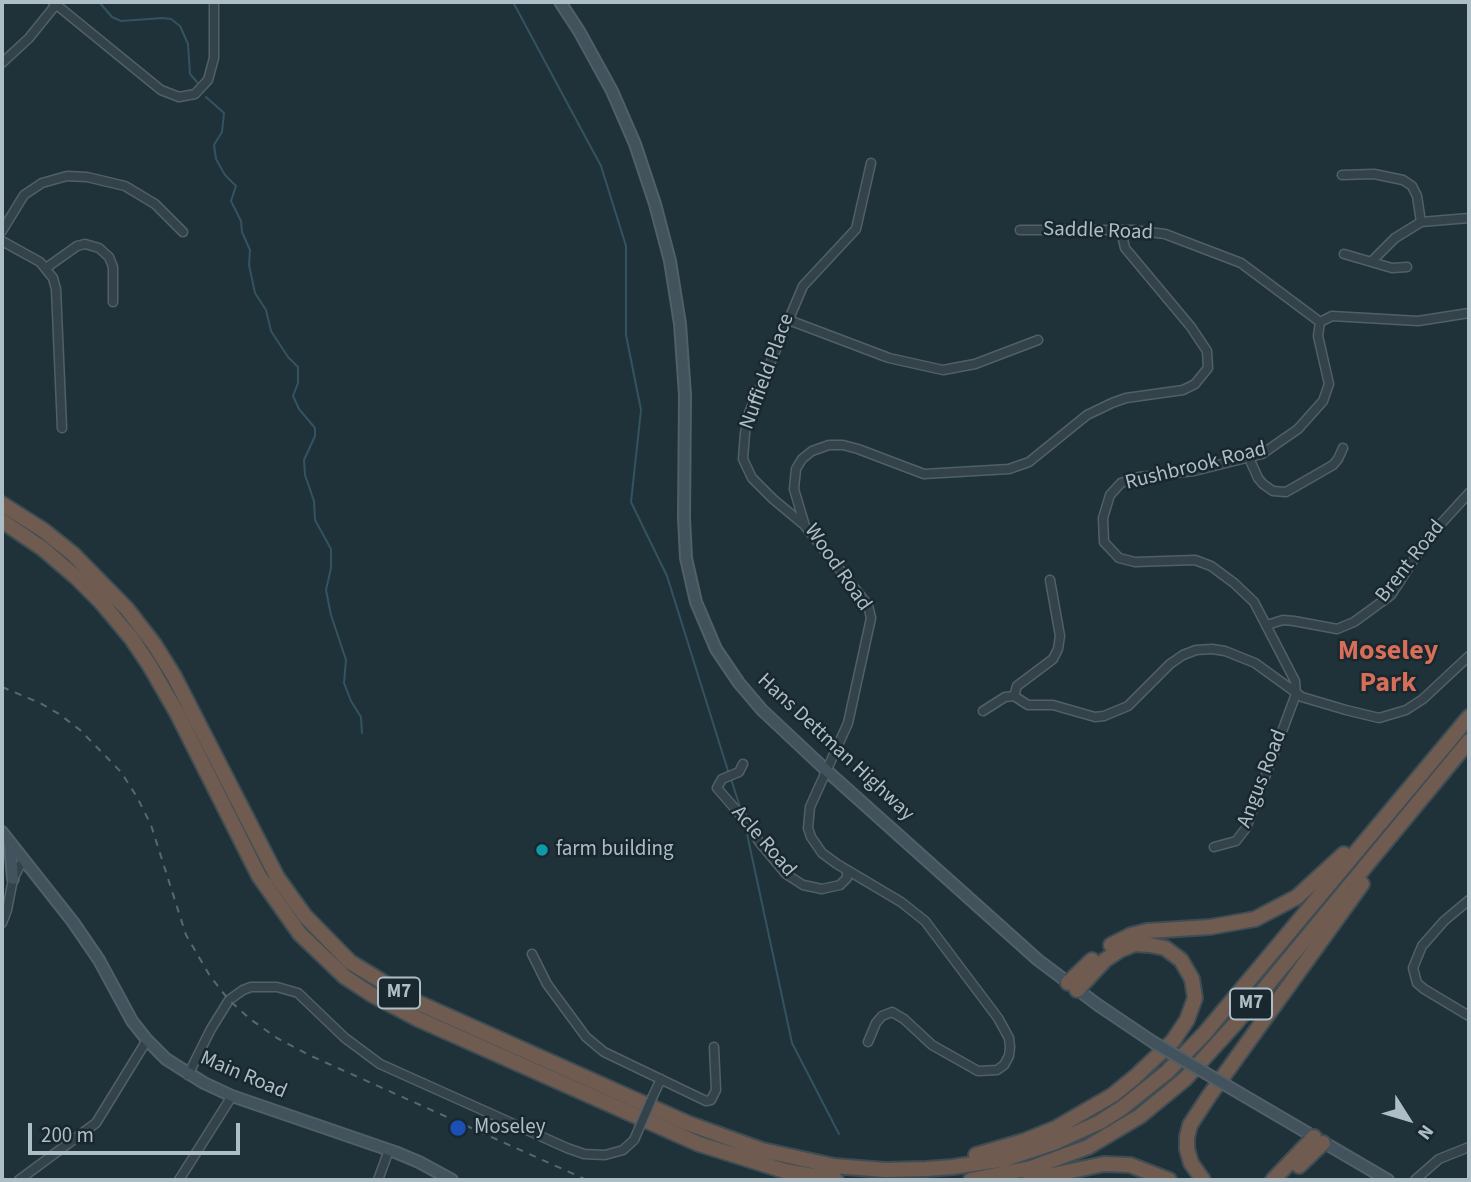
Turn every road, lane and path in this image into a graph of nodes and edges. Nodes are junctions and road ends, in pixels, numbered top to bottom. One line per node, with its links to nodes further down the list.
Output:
1 (214, 2): 3 (street)
2 (560, 2): 40 (street, Hans Dettman Highway)
3 (56, 3): 4 (street)
4 (2, 63)
5 (871, 163): 20 (street, Nuffield Place)
6 (1342, 175): 8 (street)
7 (1469, 218): 8 (street)
8 (1420, 222): 15 (street)
9 (1020, 230): 10 (street, Saddle Road)
10 (1121, 230): 21 (street, Saddle Road); 29 (street, Wood Road)
11 (2, 231): 12 (street)
12 (183, 232)
13 (2, 241): 17 (street)
14 (1344, 254): 15 (street)
15 (1372, 261): 16 (street)
16 (1407, 267)
17 (46, 268): 18 (street); 23 (street)
18 (113, 302)
19 (1469, 313): 21 (street)
20 (786, 319): 22 (street); 29 (street, Nuffield Place)
21 (1320, 322): 25 (street, Rushbrook Road)
22 (1038, 340)
23 (62, 428)
24 (1343, 447): 25 (street)
25 (1249, 458): 31 (street, Rushbrook Road)
26 (1469, 493): 31 (street, Brent Road)
27 (2, 504): 62 (highway, M7)
28 (2, 521): 63 (highway, M7)
29 (805, 526): 40 (street, Wood Road)
30 (1050, 580): 34 (street)
31 (1267, 625): 33 (street, Rushbrook Road)
32 (1469, 656): 33 (street)
33 (1296, 694): 34 (street); 44 (street, Angus Road)
34 (1014, 696): 35 (street)
35 (983, 711)
36 (1469, 717): 38 (highway, M7)
37 (1469, 741): 41 (highway, M7)
38 (1439, 752): 51 (highway); 62 (highway, M7)
39 (743, 764): 46 (street, Acle Road)
40 (827, 771): 46 (street, Wood Road); 51 (street, Hans Dettman Highway)
41 (1425, 794): 69 (highway, M7); 72 (highway)
42 (2, 832): 43 (street, Main Road)
43 (10, 842): 45 (street, Main Road); 47 (street)
44 (1214, 847)
45 (23, 860): 47 (street); 53 (street, Main Road)
46 (847, 871): 54 (street, Wood Road)
47 (13, 879): 49 (street)
48 (1469, 900): 52 (street)
49 (2, 923)
50 (532, 954): 57 (street)
51 (1072, 987): 59 (street, Hans Dettman Highway, bridge); 62 (highway)
52 (1469, 1016)
53 (147, 1040): 56 (street, Main Road); 64 (street)
54 (869, 1042)
55 (714, 1047): 57 (street)
56 (188, 1074): 57 (street, bridge); 58 (street, Main Road)
57 (661, 1079)
58 (232, 1096): 61 (street, Main Road); 65 (street)
59 (1319, 1140): 73 (highway); 74 (highway); 75 (street, Hans Dettman Highway)
60 (1469, 1147): 76 (street)
61 (390, 1150): 66 (street); 67 (street, Main Road)
62 (885, 1170)
63 (820, 1179): 68 (highway, M7)
64 (19, 1180)
65 (179, 1180)
66 (377, 1180)
67 (452, 1180)
68 (836, 1180)
69 (971, 1180)
70 (1029, 1180): 71 (highway)
71 (1169, 1180)
72 (1203, 1180)
73 (1273, 1180)
74 (1285, 1180)
75 (1388, 1180)
76 (1415, 1180)

